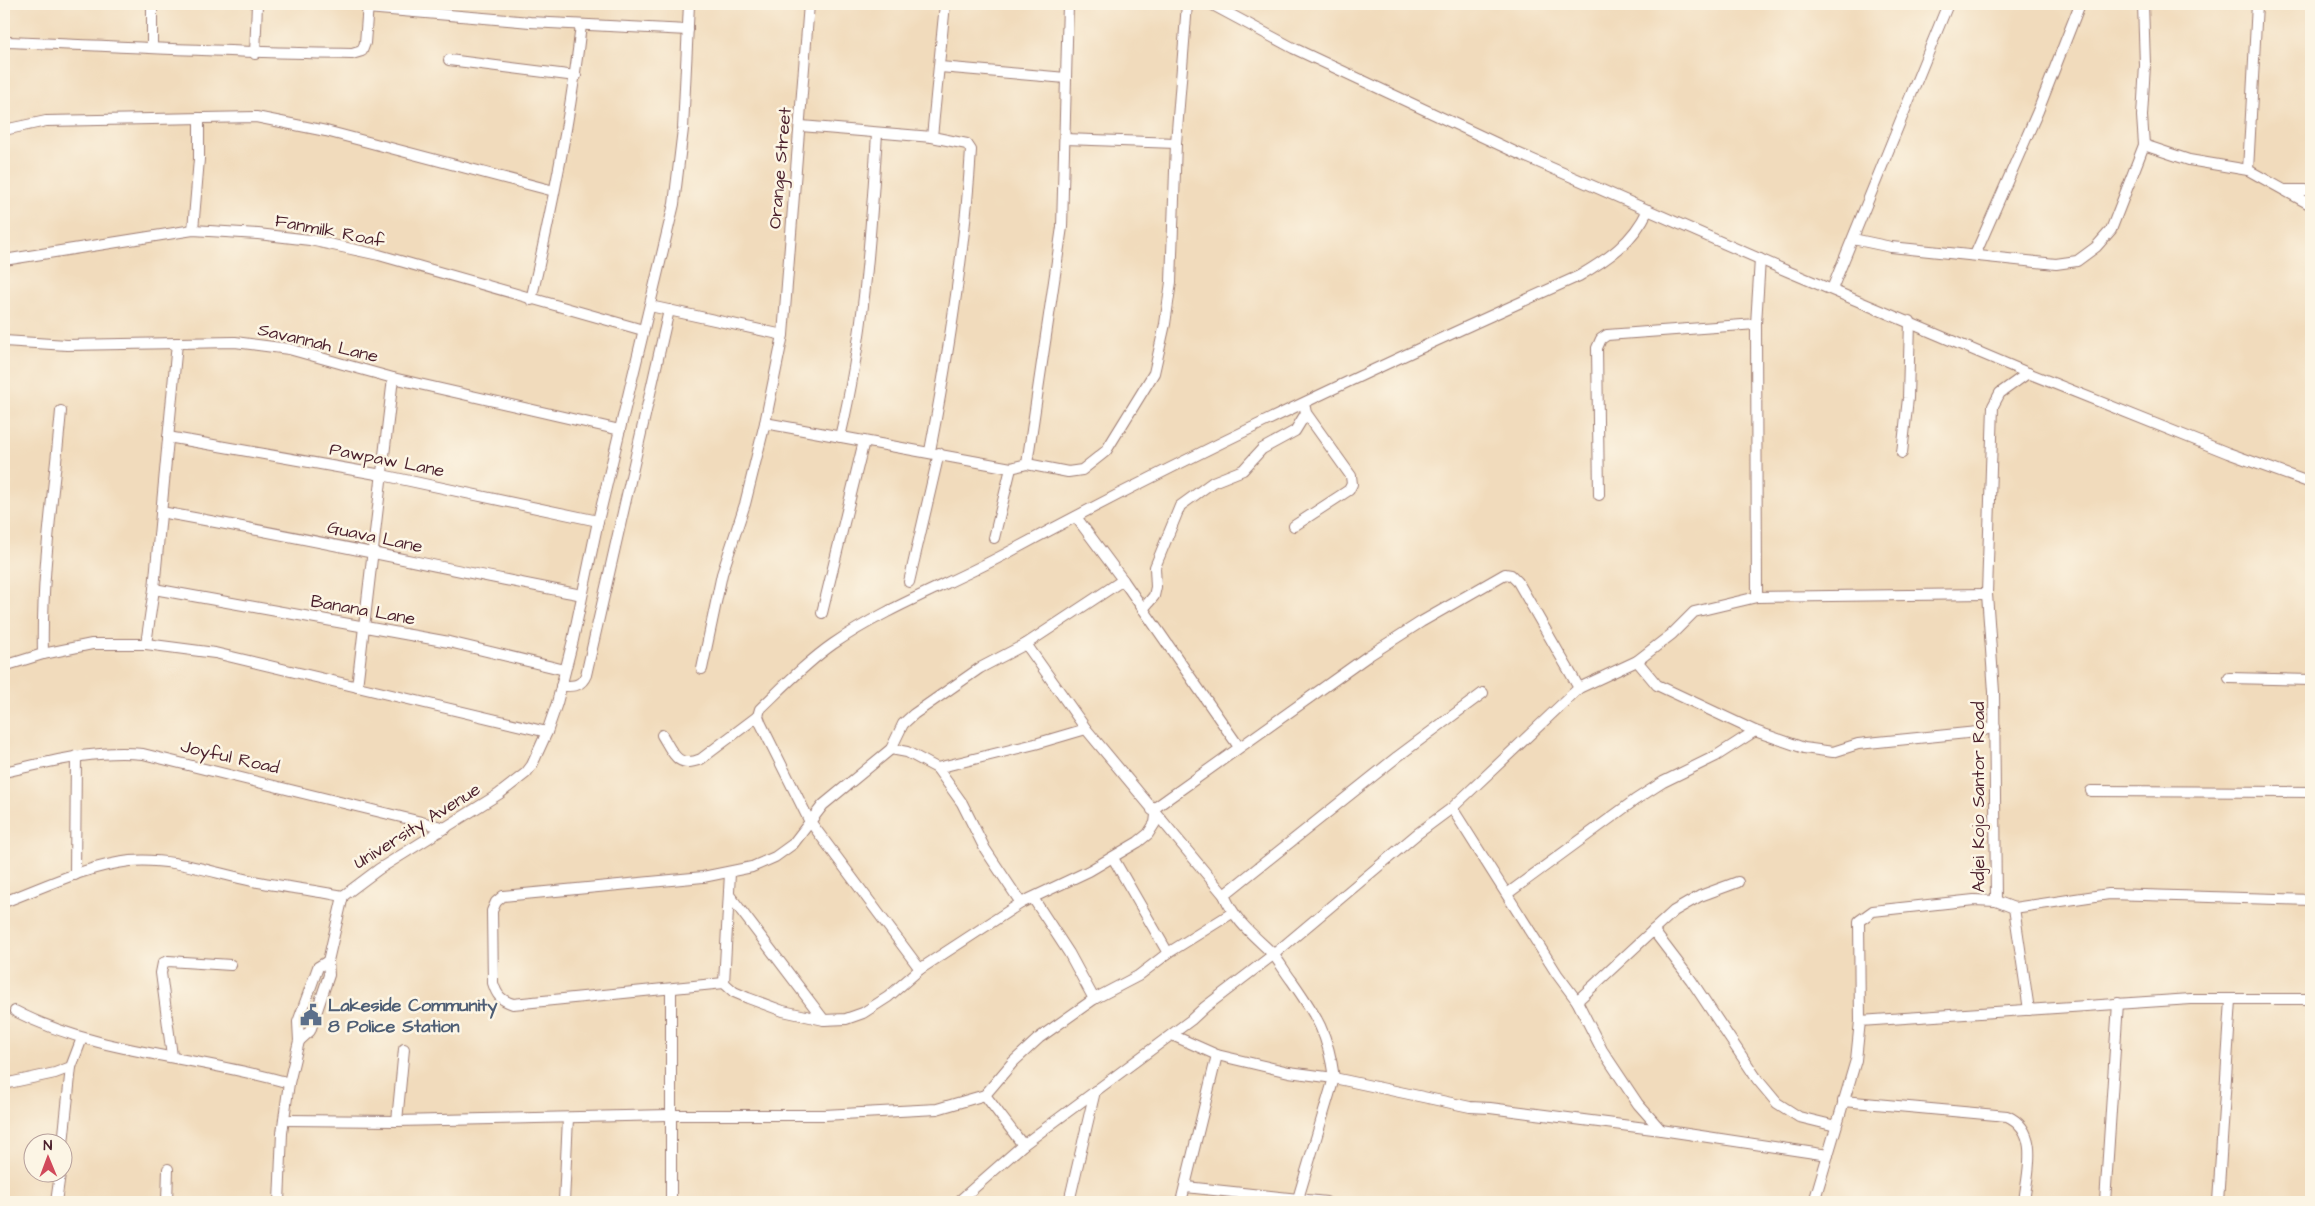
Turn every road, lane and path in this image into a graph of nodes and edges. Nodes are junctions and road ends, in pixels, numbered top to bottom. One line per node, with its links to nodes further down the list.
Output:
1 (152, 4): 17 (street)
2 (257, 4): 18 (street)
3 (689, 4): 15 (street, University Avenue)
4 (810, 4): 24 (street, Orange Street)
5 (945, 4): 20 (street)
6 (1068, 4): 22 (street)
7 (1187, 4): 29 (street)
8 (1211, 4): 36 (street)
9 (1948, 4): 38 (street)
10 (2080, 4): 39 (street)
11 (2143, 4): 30 (street)
12 (2257, 4): 31 (street)
13 (368, 6): 14 (street); 18 (street)
14 (581, 24): 15 (street); 21 (street)
15 (688, 30): 44 (street, University Avenue)
16 (4, 42): 17 (street)
17 (152, 46): 18 (street)
18 (255, 54)
19 (449, 60): 21 (street)
20 (940, 67): 22 (street); 27 (street)
21 (576, 76): 34 (street)
22 (1066, 78): 28 (street)
23 (200, 118): 25 (street); 34 (street); 37 (street)
24 (800, 126): 26 (street); 49 (street, Orange Street)
25 (4, 130)
26 (877, 133): 27 (street); 59 (street)
27 (932, 137): 61 (street)
28 (1065, 139): 29 (street); 63 (street)
29 (1176, 143): 63 (street)
30 (2144, 146): 31 (street); 39 (street)
31 (2248, 170): 32 (street)
32 (2282, 190): 33 (street); 35 (street)
33 (2311, 190)
34 (554, 191): 43 (street)
35 (2311, 205)
36 (1648, 210): 40 (street); 54 (street)
37 (193, 230): 41 (street, Fanmilk Roaf); 43 (street, Fanmilk Roaf)
38 (1853, 239): 39 (street); 42 (street)
39 (1975, 255)
40 (1760, 259): 42 (street); 47 (street)
41 (4, 260)
42 (1832, 289): 46 (street)
43 (532, 300): 48 (street, Fanmilk Roaf)
44 (650, 306): 45 (street); 48 (street, University Avenue)
45 (669, 310): 49 (street); 92 (street)
46 (1910, 322): 52 (street); 62 (street)
47 (1756, 324): 67 (street); 79 (street)
48 (643, 330): 57 (street, University Avenue)
49 (783, 334): 56 (street, Orange Street)
50 (4, 341): 51 (street, Savannah Lane)
51 (177, 343): 53 (street, Savannah Lane); 58 (street)
52 (2028, 373): 66 (street); 77 (street, Adjei Kojo Santor Road)
53 (393, 378): 57 (street, Savannah Lane); 65 (street)
54 (1304, 407): 69 (street); 71 (street); 80 (street)
55 (61, 410): 85 (street)
56 (765, 423): 59 (street); 88 (street, Orange Street)
57 (620, 430): 70 (street, University Avenue)
58 (168, 437): 65 (street, Pawpaw Lane); 68 (street)
59 (840, 437): 60 (street)
60 (864, 441): 61 (street); 81 (street)
61 (934, 452): 64 (street); 75 (street)
62 (1902, 453)
63 (1027, 464): 64 (street)
64 (1011, 468): 72 (street)
65 (382, 475): 70 (street, Pawpaw Lane); 73 (street)
66 (2311, 483)
67 (1599, 496)
68 (161, 512): 73 (street, Guava Lane); 76 (street)
69 (1076, 517): 74 (street); 96 (street)
70 (598, 521): 78 (street, University Avenue)
71 (1294, 526)
72 (994, 538)
73 (372, 554): 78 (street, Guava Lane); 82 (street)
74 (1123, 580): 80 (street); 84 (street)
75 (909, 582)
76 (154, 589): 82 (street, Banana Lane); 83 (street)
77 (1987, 594): 79 (street); 97 (street, Adjei Kojo Santor Road)
78 (582, 595): 89 (street, University Avenue)
79 (1758, 597): 86 (street)
80 (1143, 609): 102 (street)
81 (822, 613)
82 (364, 626): 89 (street, Banana Lane); 93 (street)
83 (146, 644): 85 (street); 93 (street)
84 (1026, 644): 98 (street); 103 (street)
85 (43, 654): 87 (street)
86 (1637, 661): 94 (street); 99 (street)
87 (4, 666)
88 (702, 669)
89 (565, 670): 92 (street, University Avenue)
90 (2229, 678): 91 (street)
91 (2311, 680)
92 (561, 686): 100 (street, University Avenue)
93 (357, 687): 100 (street)
94 (1579, 688): 102 (street); 109 (street)
95 (1484, 693): 118 (street)
96 (758, 716): 101 (street); 111 (street)
97 (1995, 727): 99 (street); 123 (street, Adjei Kojo Santor Road)
98 (1086, 729): 105 (street); 110 (street)
99 (1755, 731): 117 (street)
100 (547, 732): 112 (street, University Avenue)
101 (662, 735)
102 (1239, 747): 110 (street)
103 (891, 748): 105 (street); 111 (street)
104 (76, 756): 106 (street, Joyful Road); 112 (street, Joyful Road); 115 (street)
105 (937, 768): 125 (street)
106 (4, 772)
107 (2091, 791): 108 (street)
108 (2311, 792)
109 (1452, 808): 117 (street); 130 (street)
110 (1154, 812): 113 (street); 118 (street)
111 (810, 820): 114 (street); 133 (street)
112 (446, 828): 119 (street, University Avenue)
113 (1113, 858): 121 (street); 129 (street)
114 (730, 872): 120 (street); 135 (street)
115 (74, 875): 119 (street); 124 (street)
116 (1738, 882): 128 (street)
117 (1507, 894): 139 (street)
118 (1224, 895): 127 (street)
119 (343, 896): 131 (street)
120 (730, 896): 134 (street); 143 (street)
121 (1033, 898): 125 (street); 136 (street)
122 (2311, 900): 126 (street)
123 (1996, 901): 126 (street); 144 (street, Adjei Kojo Santor Road)
124 (4, 902)
125 (1021, 904): 133 (street)
126 (2014, 908): 141 (street)
127 (1232, 913): 129 (street); 130 (street)
128 (1653, 930): 139 (street); 162 (street)
129 (1168, 953): 136 (street)
130 (1273, 955): 145 (street); 152 (street)
131 (328, 961): 147 (street); 147 (street)
132 (231, 965): 150 (street)
133 (920, 970): 143 (street)
134 (724, 983): 135 (street); 143 (street)
135 (670, 990): 158 (street)
136 (1094, 999): 156 (street)
137 (2311, 999): 138 (street)
138 (2231, 1000): 140 (street); 183 (street)
139 (1577, 1001): 163 (street)
140 (2118, 1003): 141 (street); 182 (street)
141 (2029, 1010): 144 (street)
142 (16, 1011): 146 (street)
143 (824, 1020)
144 (1860, 1021): 157 (street, Adjei Kojo Santor Road)
145 (1172, 1034): 149 (street); 155 (street)
146 (82, 1038): 150 (street); 151 (street)
147 (299, 1041): 153 (street)
148 (404, 1049): 161 (street)
149 (1217, 1055): 152 (street); 169 (street)
150 (172, 1056): 153 (street)
151 (71, 1067): 154 (street); 164 (street)
152 (1334, 1078): 163 (street); 170 (street)
153 (289, 1083): 160 (street)
154 (4, 1084)
155 (1095, 1092): 165 (street); 177 (street)
156 (985, 1095): 158 (street); 165 (street)
157 (1843, 1101): 162 (street, Adjei Kojo Santor Road); 181 (street)
158 (669, 1115): 159 (street); 175 (street)
159 (568, 1118): 161 (street); 174 (street)
160 (284, 1120): 161 (street); 173 (street)
161 (397, 1121)
162 (1836, 1126): 166 (street, Adjei Kojo Santor Road)
163 (1661, 1130): 166 (street)
164 (64, 1134)
165 (1023, 1145): 176 (street)
166 (1828, 1155): 180 (street, Adjei Kojo Santor Road)
167 (168, 1169): 172 (street)
168 (59, 1184): 171 (street)
169 (1186, 1187): 170 (street); 178 (street)
170 (1298, 1200): 179 (street)
171 (56, 1202)
172 (167, 1202)
173 (279, 1202)
174 (564, 1202)
175 (671, 1202)
176 (958, 1202)
177 (1069, 1202)
178 (1181, 1202)
179 (1326, 1202)
180 (1814, 1202)
181 (2024, 1202)
182 (2105, 1202)
183 (2218, 1202)

